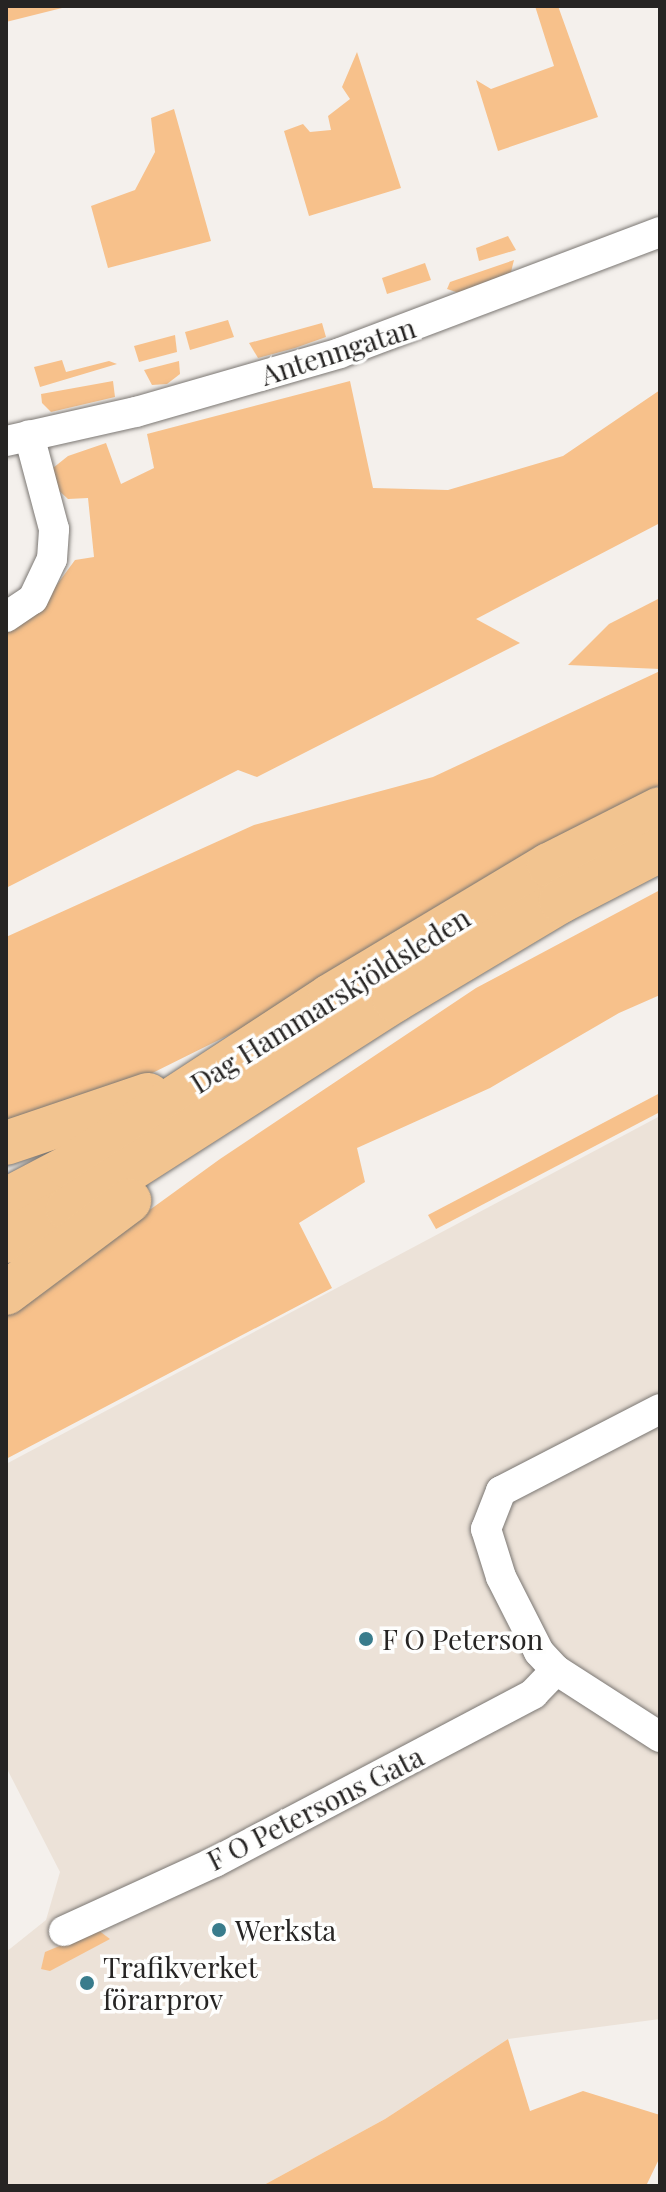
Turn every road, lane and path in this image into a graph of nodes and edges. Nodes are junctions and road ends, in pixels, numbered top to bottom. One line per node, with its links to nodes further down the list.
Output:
1 (660, 232): 2 (street, Antenngatan)
2 (18, 438): 3 (street)
3 (6, 617)
4 (660, 809): 7 (main road, Dag Hammarskjöldsleden)
5 (660, 850): 6 (main road, Dag Hammarskjöldsleden)
6 (293, 1067): 10 (main road, Dag Hammarskjöldsleden); 11 (main road)
7 (219, 1068): 8 (main road); 9 (main road, Dag Hammarskjöldsleden)
8 (6, 1143)
9 (6, 1200)
10 (6, 1241)
11 (6, 1293)
12 (660, 1409): 13 (street)
13 (556, 1670): 14 (street); 15 (street, F O Petersons Gata)
14 (660, 1737)
15 (64, 1931)

